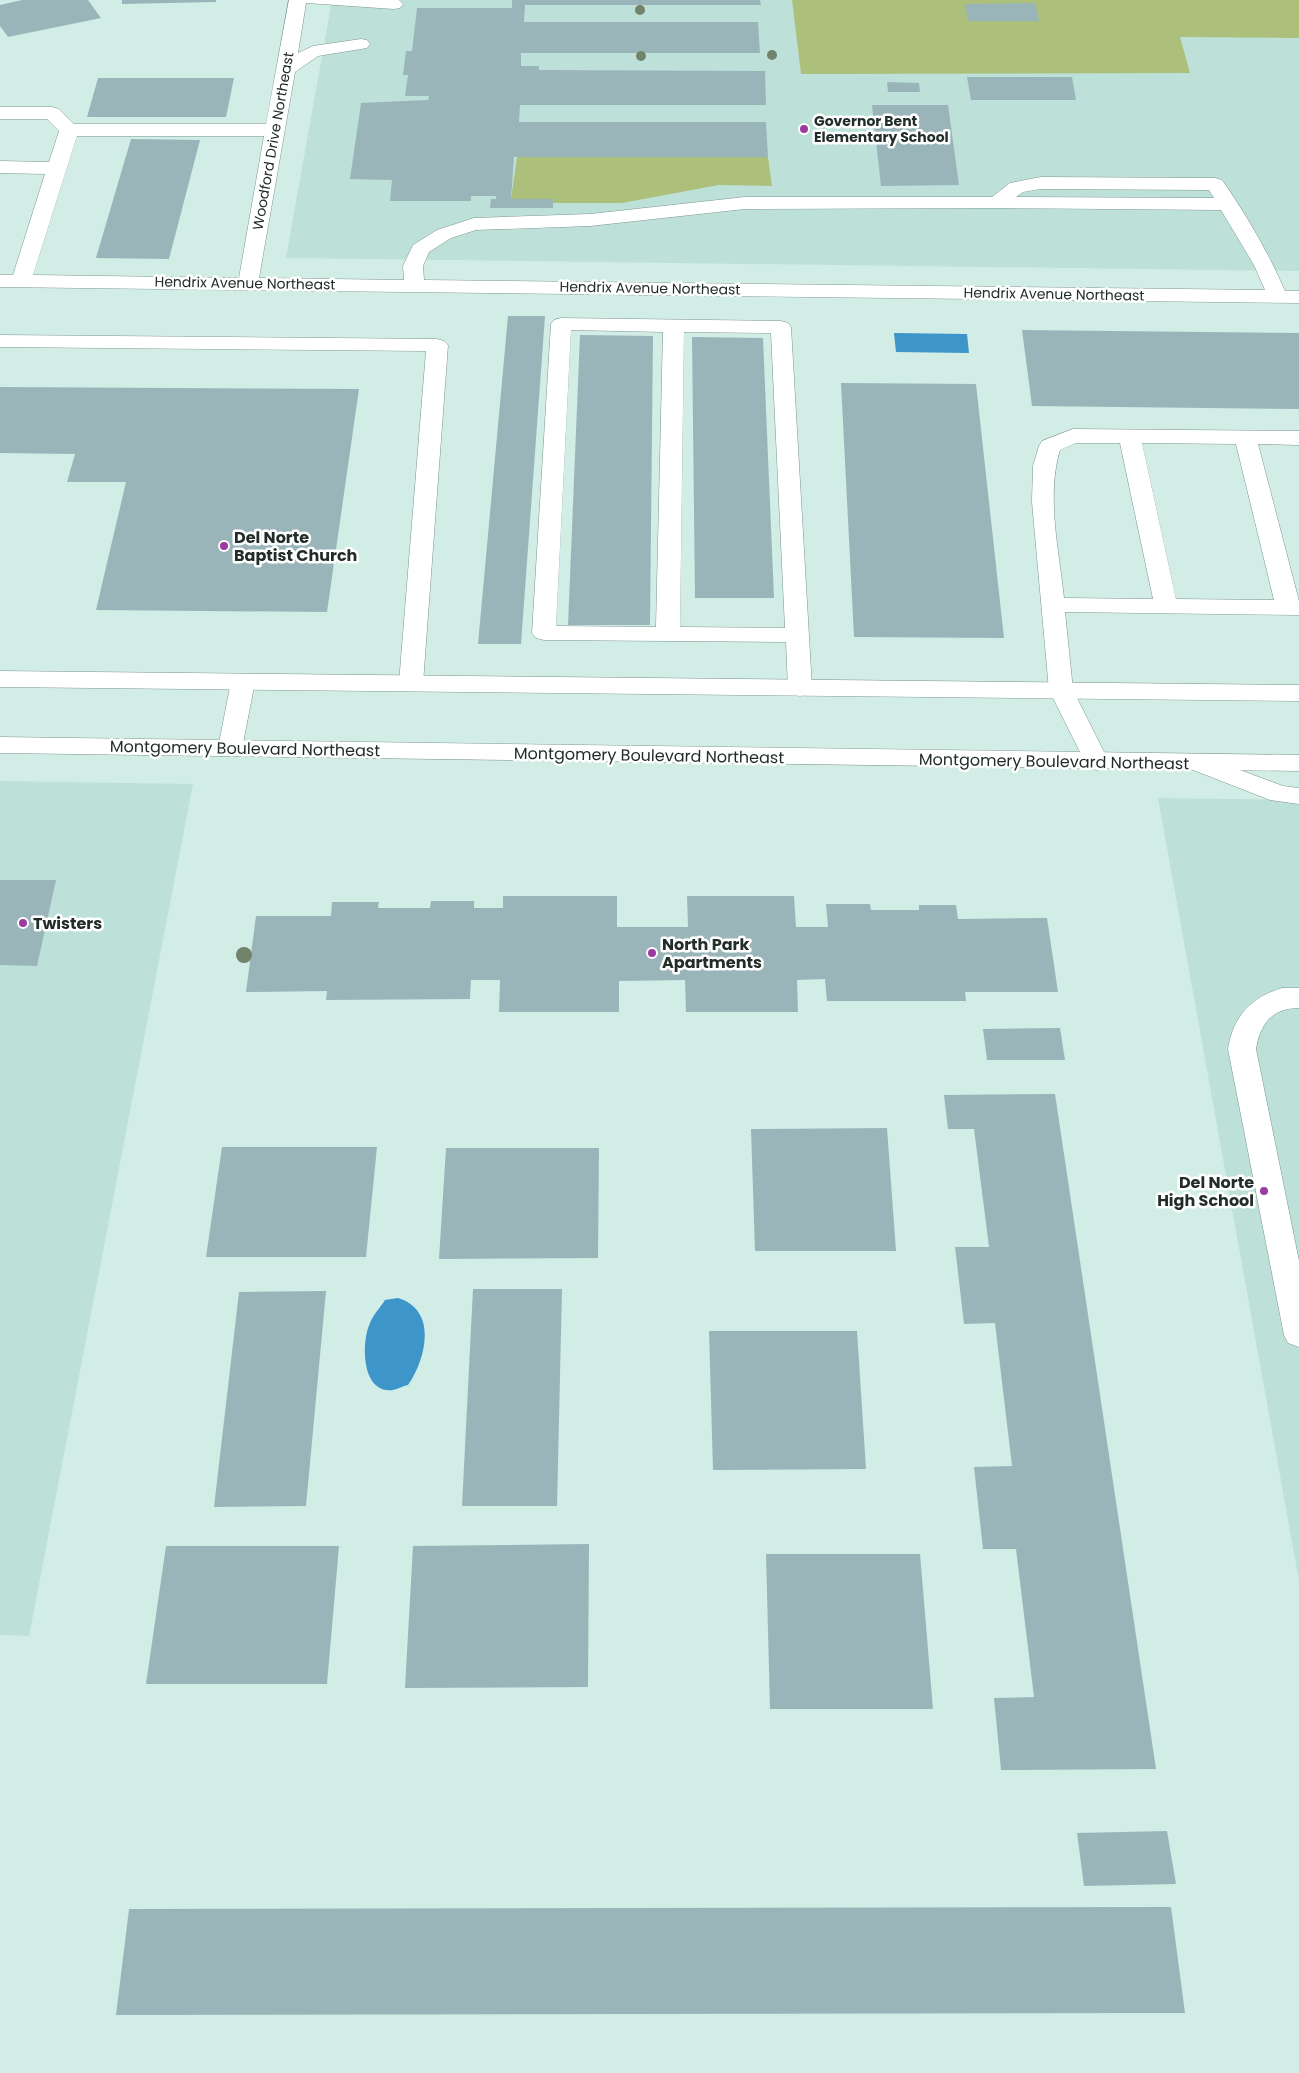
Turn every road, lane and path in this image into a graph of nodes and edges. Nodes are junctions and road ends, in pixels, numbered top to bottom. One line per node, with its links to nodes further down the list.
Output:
1 (298, 0): 5 (main road, Woodford Drive Northeast)
2 (314, 0): 3 (main road)
3 (394, 4)
4 (361, 44): 5 (main road)
5 (286, 69): 8 (main road, Woodford Drive Northeast)
6 (0, 113): 7 (main road)
7 (70, 130): 8 (main road); 10 (main road)
8 (275, 130): 13 (main road, Woodford Drive Northeast)
9 (0, 167): 10 (main road)
10 (57, 168): 12 (main road)
11 (0, 281): 12 (main road, Hendrix Avenue Northeast)
12 (21, 281): 13 (main road, Hendrix Avenue Northeast)
13 (248, 282): 14 (main road, Hendrix Avenue Northeast)
14 (414, 285): 15 (main road, Hendrix Avenue Northeast); 15 (main road)
15 (1278, 297): 16 (main road, Hendrix Avenue Northeast)
16 (1299, 297)
17 (674, 325): 25 (main road); 25 (main road); 26 (main road)
18 (0, 341): 29 (main road)
19 (1130, 437): 20 (main road); 22 (main road); 23 (main road)
20 (1245, 438): 21 (main road); 24 (main road)
21 (1299, 438)
22 (1053, 605): 23 (main road); 31 (main road)
23 (1166, 607): 24 (main road)
24 (1294, 608)
25 (668, 634): 26 (main road)
26 (798, 635): 30 (main road)
27 (0, 679): 28 (main road)
28 (243, 682): 29 (main road); 34 (main road)
29 (411, 683): 30 (main road)
30 (800, 688): 31 (main road)
31 (1061, 690): 32 (main road); 35 (main road)
32 (1299, 692)
33 (0, 745): 34 (main road, Montgomery Boulevard Northeast)
34 (230, 748): 35 (main road, Montgomery Boulevard Northeast)
35 (1097, 762): 36 (main road, Montgomery Boulevard Northeast)
36 (1197, 762): 37 (main road, Montgomery Boulevard Northeast); 38 (main road)
37 (1299, 763)
38 (1299, 796)
39 (1299, 998): 40 (main road)
40 (1299, 1335)

